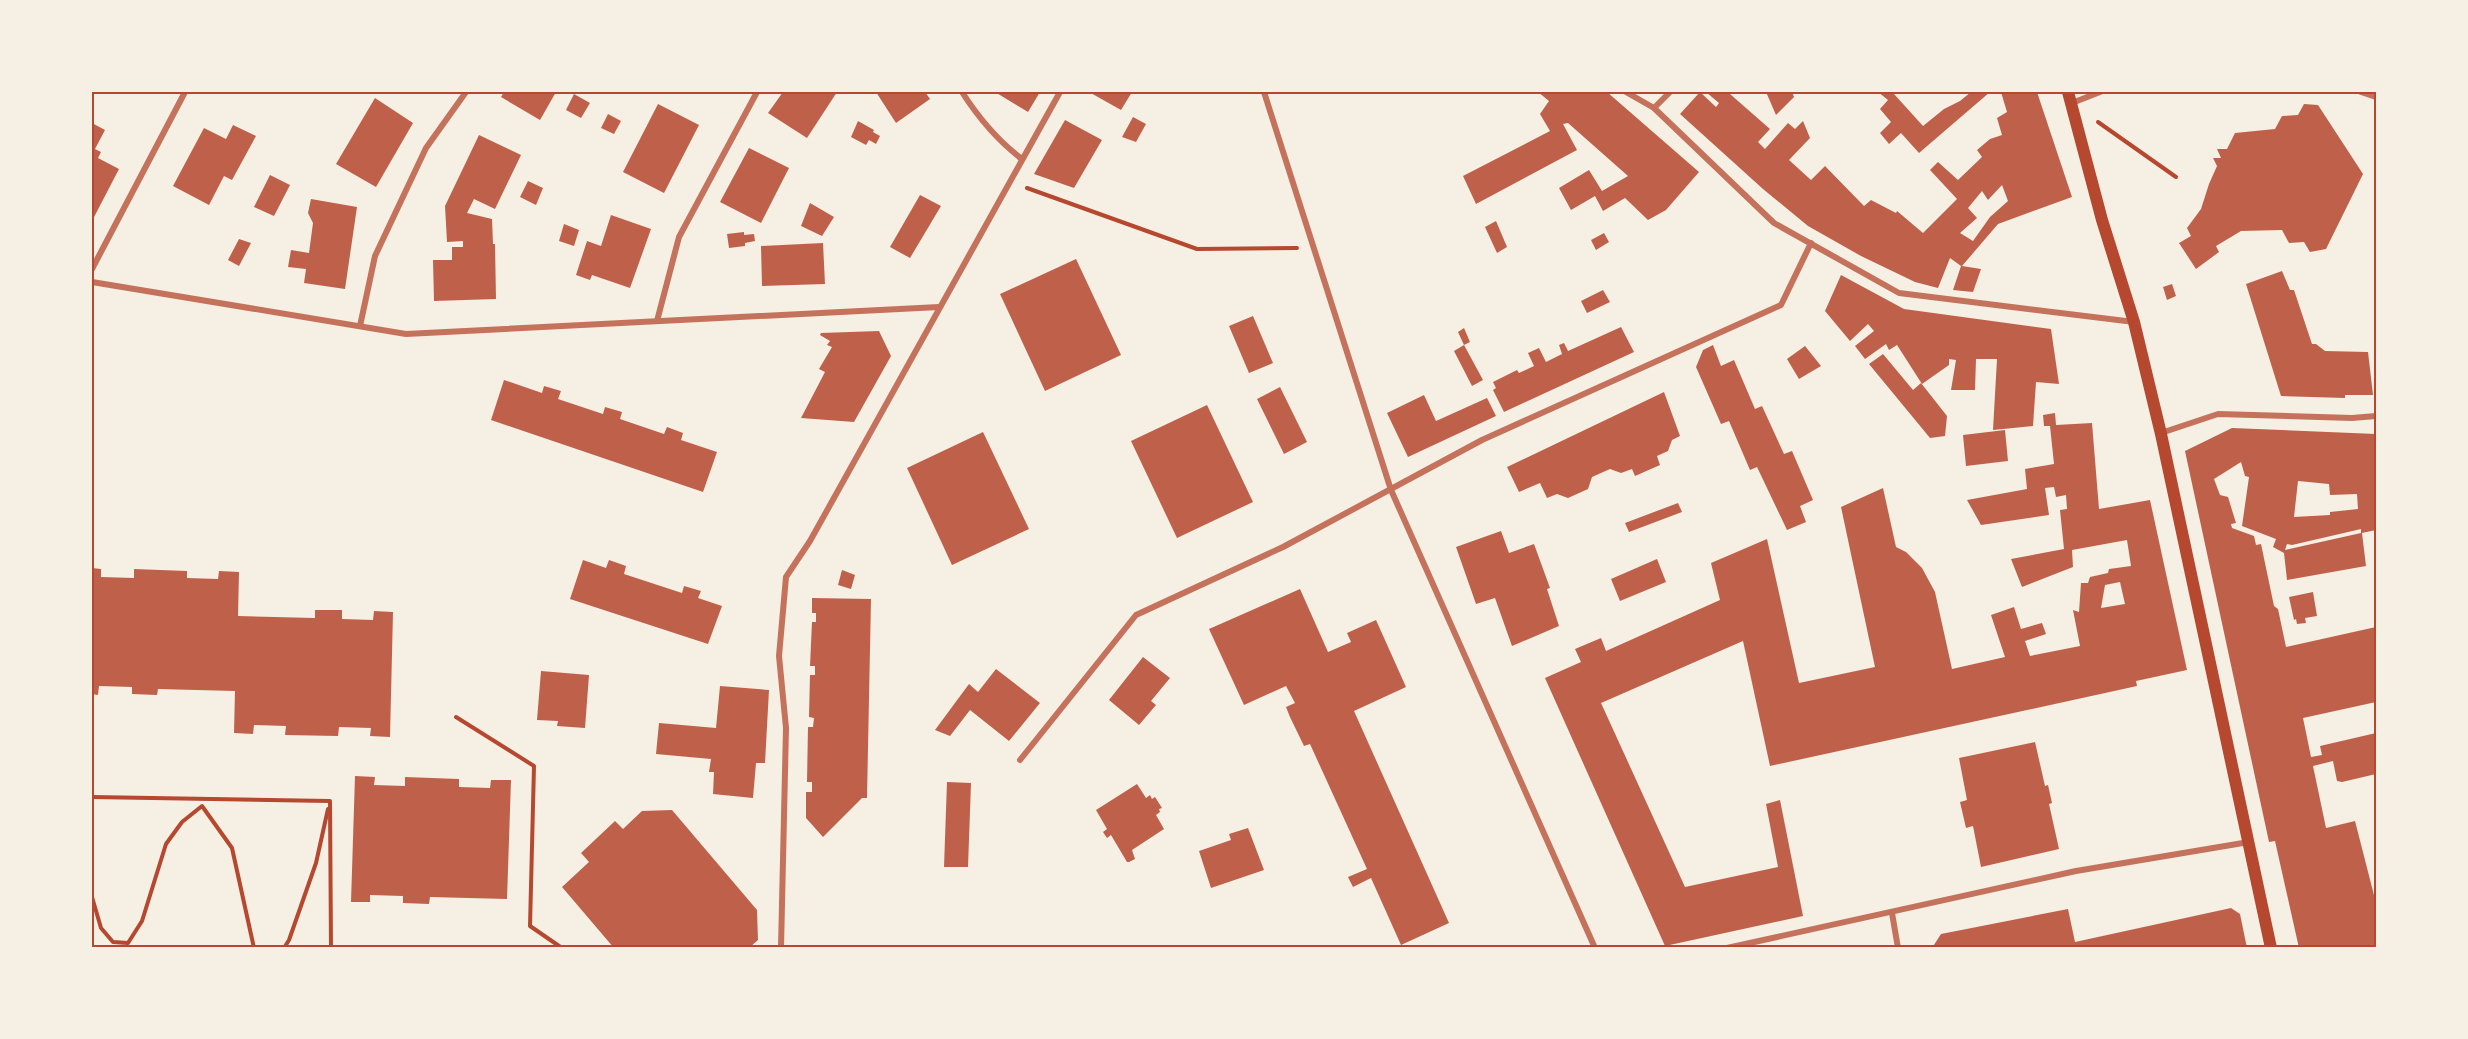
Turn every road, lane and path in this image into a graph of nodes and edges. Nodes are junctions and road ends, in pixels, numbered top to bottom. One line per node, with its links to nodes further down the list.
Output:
1 (186, 92): 19 (street)
2 (466, 92): 24 (street)
3 (757, 92): 22 (street)
4 (962, 92): 14 (street)
5 (1060, 92): 14 (street)
6 (1264, 92): 18 (street)
7 (1626, 92): 13 (street)
8 (1670, 92): 13 (street)
9 (2100, 92): 12 (street)
10 (2361, 92): 11 (street)
11 (2376, 97)
12 (2070, 98): 15 (path); 23 (main road)
13 (1654, 108): 17 (street)
14 (1022, 159): 16 (street)
15 (2176, 177)
16 (1009, 182): 18 (path); 21 (street)
17 (1810, 243): 23 (street); 27 (street)
18 (1314, 248): 27 (street)
19 (92, 269)
20 (92, 282): 24 (street)
21 (939, 307): 22 (street); 39 (street)
22 (657, 321): 24 (street)
23 (2134, 322): 26 (main road)
24 (360, 326)
25 (2376, 416): 26 (street)
26 (2161, 434): 32 (main road)
27 (1391, 490): 29 (street); 40 (street)
28 (456, 717): 38 (path)
29 (1020, 760)
30 (92, 797): 31 (path)
31 (330, 801): 36 (path); 37 (path)
32 (2248, 842): 34 (street); 43 (main road)
33 (92, 897): 35 (path)
34 (1892, 913): 41 (street); 42 (street)
35 (254, 948)
36 (284, 948)
37 (331, 948)
38 (562, 948)
39 (781, 948)
40 (1595, 948)
41 (1727, 948)
42 (1898, 948)
43 (2271, 948)

